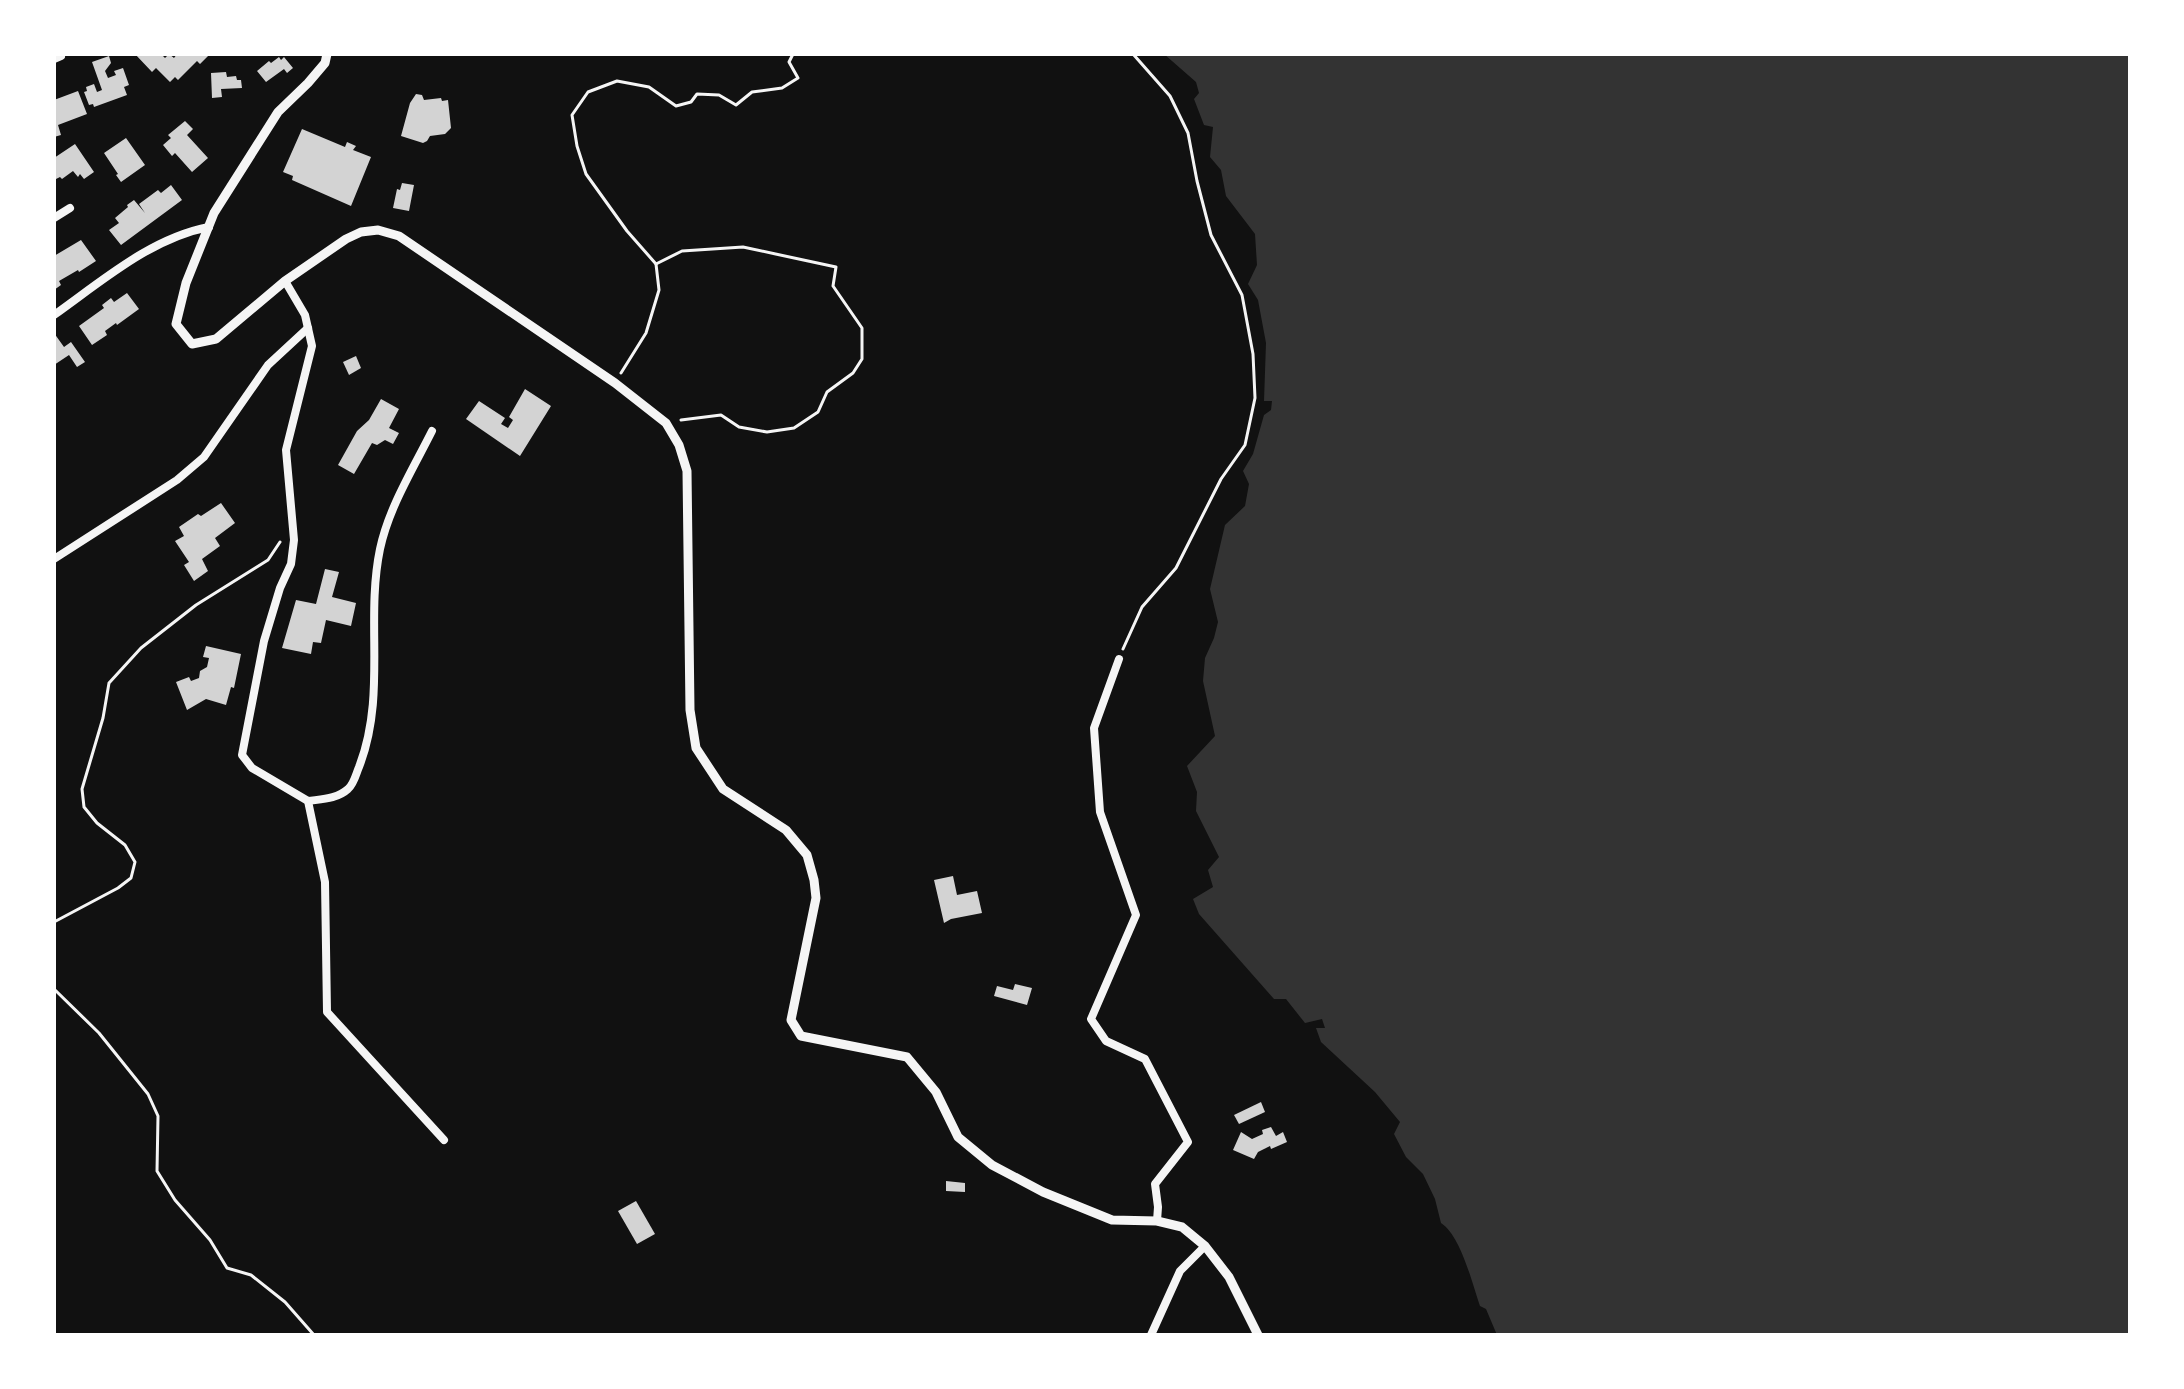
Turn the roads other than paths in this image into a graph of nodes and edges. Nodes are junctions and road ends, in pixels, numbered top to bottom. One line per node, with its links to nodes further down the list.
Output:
1 (327, 54): 4 (street)
2 (70, 208): 3 (street)
3 (54, 218)
4 (209, 227): 5 (street); 6 (street)
5 (285, 281): 7 (street); 13 (street)
6 (54, 315)
7 (308, 328): 9 (street); 11 (street)
8 (432, 431): 11 (street)
9 (54, 559)
10 (1119, 659): 13 (street)
11 (308, 801): 12 (street)
12 (444, 1140)
13 (1157, 1221): 14 (street)
14 (1205, 1246): 15 (street); 16 (street)
15 (1151, 1335)
16 (1258, 1335)

